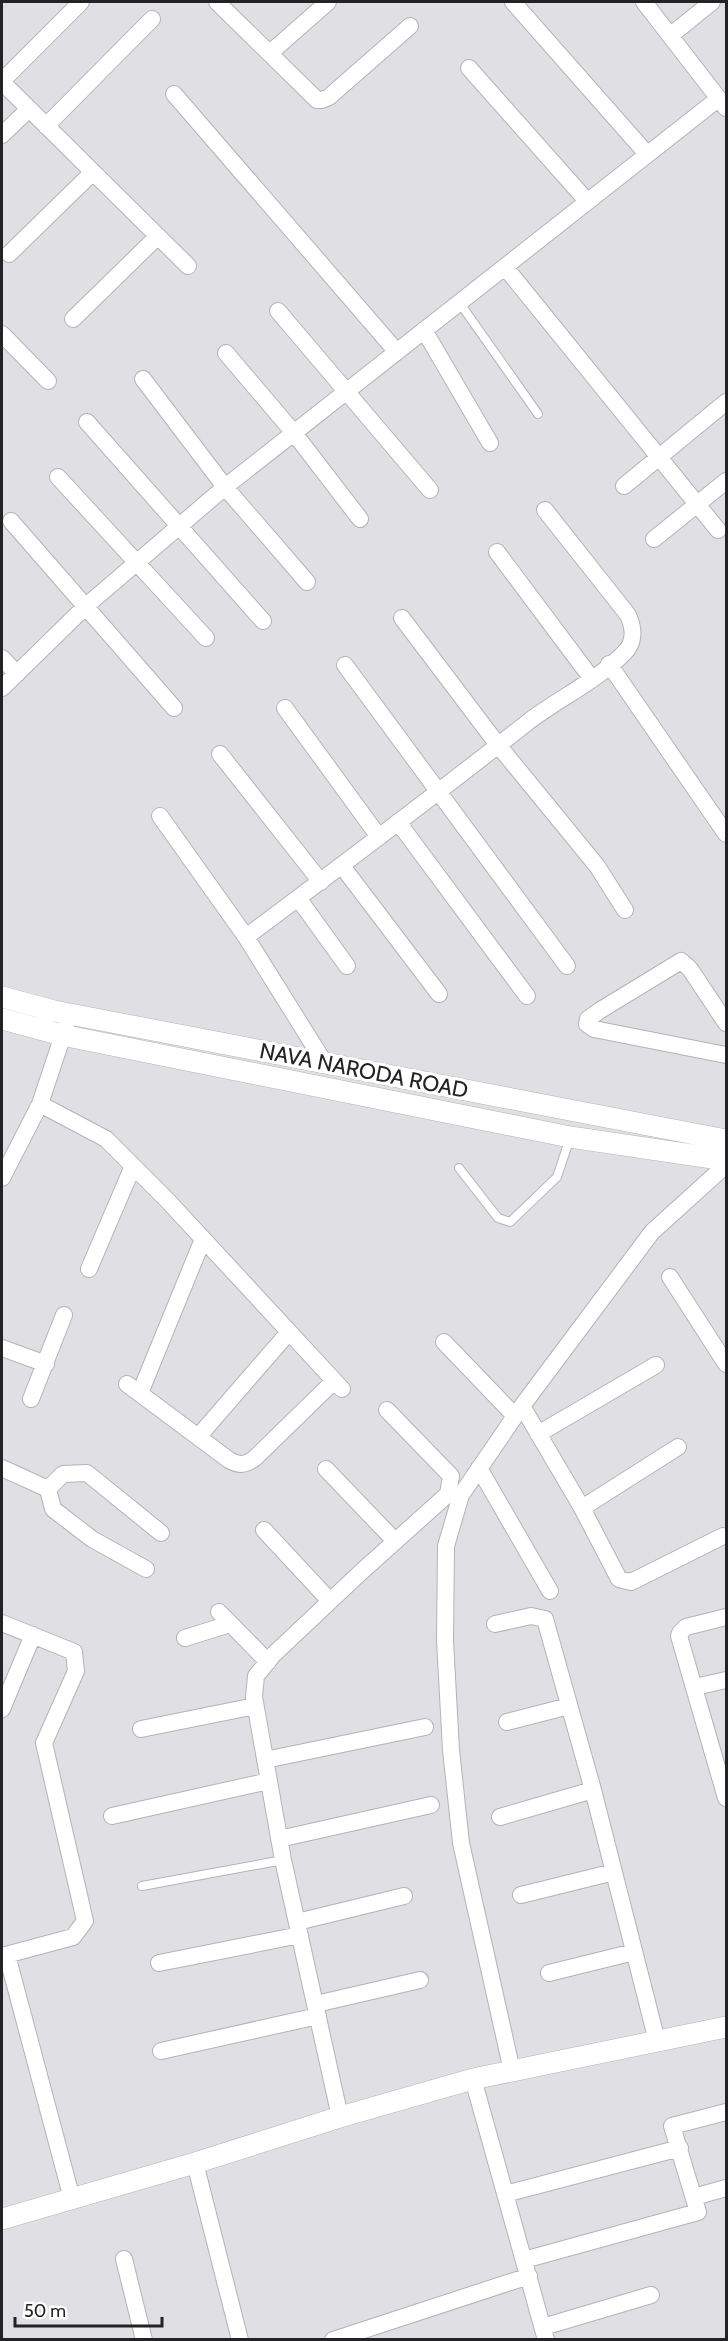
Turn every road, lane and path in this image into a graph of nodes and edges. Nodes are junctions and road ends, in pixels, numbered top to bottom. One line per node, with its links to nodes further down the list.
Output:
1 (81, 2): 12 (street)
2 (219, 2): 10 (street)
3 (328, 2): 10 (street)
4 (513, 2): 18 (street)
5 (644, 2): 9 (street)
6 (712, 2): 9 (street)
7 (152, 19): 16 (street)
8 (410, 26): 10 (street)
9 (671, 36): 14 (street)
10 (270, 53)
11 (469, 68): 20 (street)
12 (2, 81): 15 (street)
13 (174, 94): 30 (street)
14 (722, 104): 18 (street)
15 (29, 109): 16 (street); 17 (street)
16 (46, 126): 19 (street)
17 (2, 135)
18 (647, 154): 20 (street)
19 (93, 172): 21 (street); 22 (street)
20 (587, 201): 24 (street)
21 (158, 236): 23 (street); 27 (street)
22 (9, 254)
23 (188, 266)
24 (505, 267): 25 (street); 40 (street)
25 (459, 302): 28 (street); 36 (lane)
26 (278, 311): 34 (street)
27 (73, 319)
28 (424, 330): 30 (street); 39 (street)
29 (2, 334): 33 (street)
30 (397, 351): 34 (street)
31 (226, 353): 38 (street)
32 (143, 380): 44 (street)
33 (48, 381)
34 (347, 391): 38 (street); 45 (street)
35 (726, 402): 40 (street)
36 (537, 414)
37 (87, 422): 50 (street)
38 (294, 433): 44 (street); 48 (street)
39 (490, 443)
40 (658, 458): 43 (street); 46 (street)
41 (58, 477): 54 (street)
42 (726, 481): 46 (street)
43 (624, 486)
44 (225, 487): 50 (street); 55 (street)
45 (430, 490)
46 (697, 505): 51 (street); 52 (street)
47 (546, 510): 61 (street)
48 (360, 519)
49 (11, 521): 56 (street)
50 (179, 527): 54 (street); 58 (street)
51 (718, 530)
52 (654, 539)
53 (498, 552): 64 (street)
54 (137, 563): 56 (street); 59 (street)
55 (307, 582)
56 (86, 606): 63 (street); 66 (street)
57 (402, 618): 68 (street)
58 (263, 621)
59 (206, 638)
60 (2, 658): 63 (street)
61 (609, 664): 64 (street); 73 (street)
62 (345, 665): 70 (street)
63 (17, 674): 65 (street)
64 (591, 679): 68 (street)
65 (2, 688)
66 (174, 708)
67 (285, 708): 74 (street)
68 (498, 745): 70 (street); 78 (street)
69 (220, 754): 76 (street)
70 (437, 792): 72 (street); 81 (street)
71 (160, 816): 79 (street)
72 (398, 822): 74 (street); 83 (street)
73 (726, 834)
74 (379, 837): 75 (street)
75 (342, 866): 76 (street); 82 (street)
76 (321, 882): 77 (street)
77 (298, 898): 79 (street); 80 (street)
78 (625, 910)
79 (246, 938): 90 (street)
80 (347, 966)
81 (567, 966)
82 (439, 994)
83 (527, 996)
84 (2, 998): 85 (street, NAVA NARODA ROAD)
85 (70, 1014): 88 (street); 90 (street, NAVA NARODA ROAD)
86 (2, 1019): 88 (street)
87 (726, 1023): 89 (street)
88 (62, 1035): 91 (street); 92 (street)
89 (726, 1055)
90 (324, 1062): 93 (street, NAVA NARODA ROAD)
91 (40, 1104): 96 (street); 98 (street)
92 (570, 1137): 94 (street); 97 (lane)
93 (726, 1140)
94 (726, 1160)
95 (726, 1165): 111 (street)
96 (133, 1166): 99 (street); 100 (street)
97 (459, 1168)
98 (2, 1178)
99 (203, 1239): 103 (street); 113 (street)
100 (89, 1269)
101 (670, 1277): 107 (street)
102 (64, 1314): 106 (street)
103 (289, 1332): 113 (street); 113 (street)
104 (444, 1342): 111 (street)
105 (2, 1348): 106 (street)
106 (46, 1364): 109 (street)
107 (726, 1364)
108 (656, 1365): 112 (street)
109 (31, 1399)
110 (387, 1410): 123 (street)
111 (518, 1411): 112 (street); 116 (street)
112 (538, 1434): 119 (street)
113 (198, 1437)
114 (678, 1447): 119 (street)
115 (2, 1468): 118 (street)
116 (479, 1468): 125 (street); 165 (street)
117 (326, 1469): 123 (street)
118 (48, 1489): 121 (street); 124 (street)
119 (582, 1508): 122 (street)
120 (264, 1530): 126 (street)
121 (161, 1533)
122 (723, 1536)
123 (395, 1541): 126 (street)
124 (146, 1569)
125 (549, 1591)
126 (330, 1601): 132 (street)
127 (726, 1617): 134 (street)
128 (2, 1623): 130 (street)
129 (495, 1624): 136 (street)
130 (33, 1635): 137 (street); 157 (street)
131 (186, 1638): 132 (street)
132 (268, 1662): 135 (street)
133 (726, 1680): 134 (street)
134 (695, 1687): 141 (street)
135 (255, 1706): 140 (street); 142 (street)
136 (569, 1706): 138 (street); 144 (street)
137 (2, 1709)
138 (507, 1722)
139 (425, 1727): 142 (street)
140 (141, 1730)
141 (719, 1745): 145 (street)
142 (265, 1760): 143 (street)
143 (269, 1781): 147 (street); 149 (street)
144 (593, 1790): 148 (street); 151 (street)
145 (726, 1798)
146 (431, 1805): 149 (street)
147 (112, 1816)
148 (500, 1817)
149 (279, 1839): 150 (street)
150 (283, 1860): 152 (lane); 155 (street)
151 (614, 1872): 153 (street); 156 (street)
152 (142, 1886)
153 (521, 1895)
154 (404, 1896): 155 (street)
155 (299, 1928): 158 (street); 161 (street)
156 (634, 1952): 159 (street); 163 (street)
157 (4, 1955): 174 (street)
158 (159, 1963)
159 (549, 1973)
160 (420, 1980): 161 (street)
161 (317, 2010): 164 (street); 168 (street)
162 (726, 2027): 163 (street)
163 (657, 2042): 165 (street)
164 (161, 2051)
165 (512, 2071): 166 (street)
166 (473, 2079): 168 (street); 172 (street)
167 (726, 2112): 169 (street)
168 (340, 2116): 170 (street)
169 (680, 2148): 172 (street); 173 (street)
170 (195, 2163): 174 (street); 181 (street)
171 (726, 2188): 173 (street)
172 (505, 2194): 177 (street)
173 (694, 2197): 177 (street)
174 (72, 2199): 175 (street)
175 (2, 2219)
176 (124, 2259): 180 (street)
177 (526, 2268): 179 (street); 182 (street)
178 (651, 2295): 179 (street)
179 (544, 2333)
180 (144, 2340)
181 (240, 2340)
182 (333, 2340)

